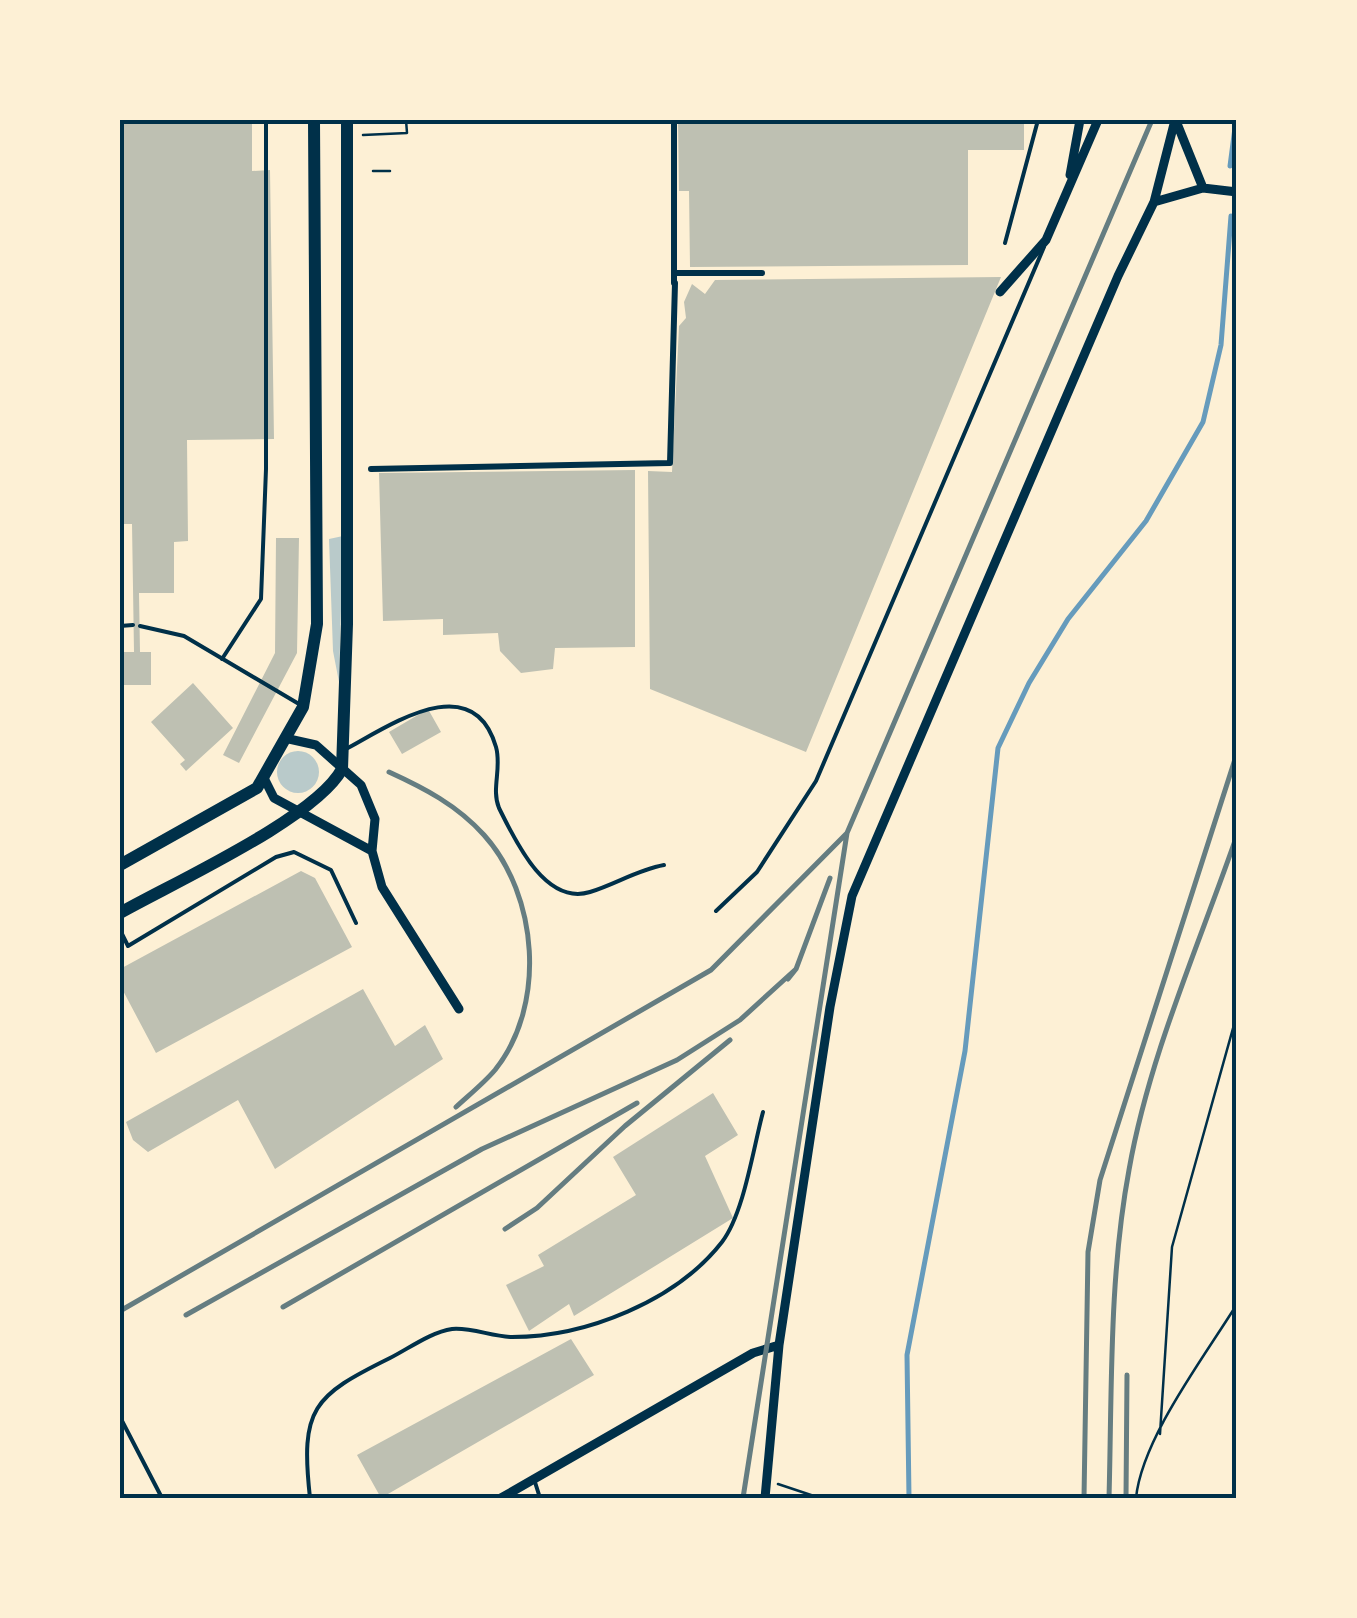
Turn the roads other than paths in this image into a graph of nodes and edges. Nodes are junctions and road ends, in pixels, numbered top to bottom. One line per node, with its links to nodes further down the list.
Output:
1 (266, 120): 20 (lane)
2 (314, 120): 21 (main road)
3 (346, 120): 23 (main road)
4 (674, 120): 15 (street)
5 (1038, 120): 14 (lane)
6 (1080, 120): 9 (street)
7 (1098, 120): 9 (street)
8 (1175, 120): 10 (street); 12 (street)
9 (1069, 183): 13 (street)
10 (1203, 188): 11 (street); 12 (street)
11 (1237, 192)
12 (1154, 202): 36 (street)
13 (1046, 240): 17 (street); 30 (lane)
14 (1005, 243)
15 (676, 273): 16 (street); 18 (street)
16 (762, 273)
17 (1000, 292)
18 (371, 470)
19 (120, 626): 20 (lane)
20 (222, 659): 21 (lane)
21 (303, 707): 22 (main road)
22 (289, 738): 24 (street); 25 (main road)
23 (346, 749): 24 (main road); 29 (lane)
24 (342, 770): 26 (main road); 27 (street)
25 (264, 780): 26 (street); 28 (main road)
26 (302, 810): 27 (street); 31 (main road)
27 (372, 851): 34 (street)
28 (120, 865)
29 (664, 865)
30 (716, 911)
31 (120, 913)
32 (356, 923): 33 (lane)
33 (120, 930)
34 (458, 1010)
35 (763, 1112): 40 (lane)
36 (779, 1345): 38 (street); 43 (street)
37 (120, 1417): 39 (lane)
38 (534, 1480): 41 (street); 42 (lane)
39 (162, 1498)
40 (310, 1498)
41 (501, 1498)
42 (540, 1498)
43 (765, 1498)

